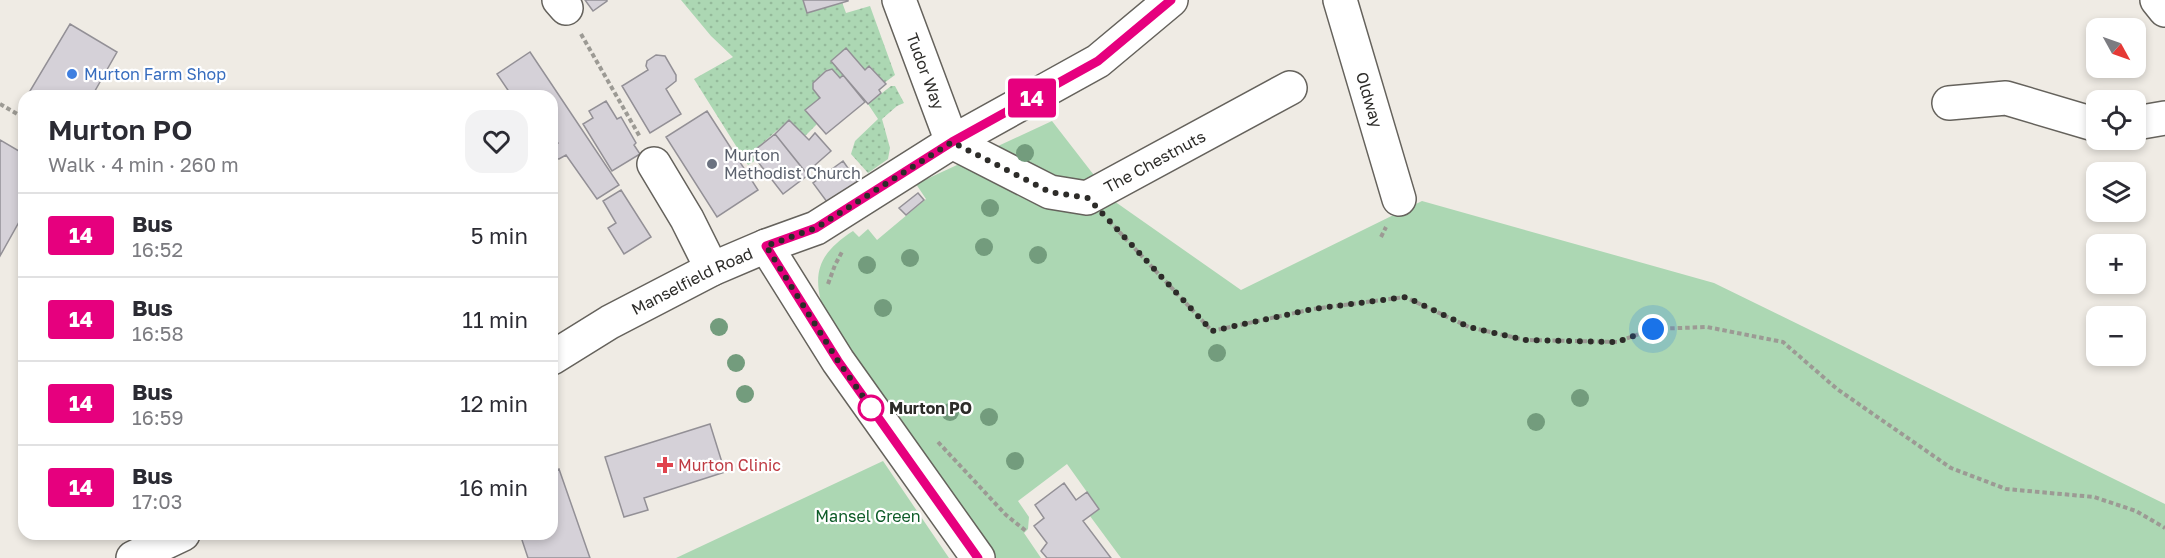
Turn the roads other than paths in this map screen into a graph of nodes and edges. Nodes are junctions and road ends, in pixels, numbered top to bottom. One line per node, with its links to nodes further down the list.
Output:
1 (899, 0): 11 (street, Tudor Way)
2 (1171, 0): 11 (street, Manselfield Road)
3 (1340, 0): 13 (street, Oldway)
4 (2157, 0): 5 (street)
5 (2165, 10)
6 (1290, 88): 11 (street, The Chestnuts)
7 (1949, 103): 10 (street)
8 (2165, 118): 9 (street)
9 (2146, 121)
10 (2086, 122)
11 (952, 142): 14 (street, Manselfield Road)
12 (654, 164): 15 (street)
13 (1399, 199)
14 (766, 246): 15 (street, Manselfield Road); 19 (street)
15 (711, 269): 16 (street, Manselfield Road)
16 (558, 354)
17 (170, 540): 18 (street)
18 (133, 558)
19 (978, 558)

